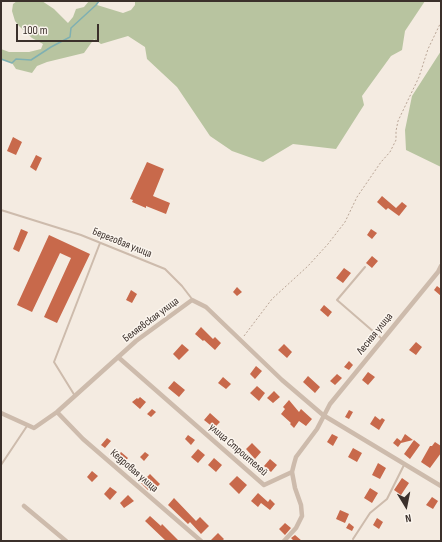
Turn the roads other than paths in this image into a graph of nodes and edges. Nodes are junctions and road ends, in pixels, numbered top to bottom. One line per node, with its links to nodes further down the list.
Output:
1 (1, 210): 2 (lane, Береговая улица)
2 (100, 243): 5 (lane, Береговая улица); 8 (lane)
3 (441, 266): 6 (street, Лесная улица)
4 (365, 267): 6 (lane)
5 (192, 300): 7 (street, Беляевская улица); 11 (street, Беляевская улица)
6 (382, 339): 11 (street, Лесная улица)
7 (118, 357): 8 (street, Беляевская улица); 15 (street, улица Строителей)
8 (75, 396): 9 (street, Беляевская улица)
9 (57, 412): 12 (street, Беляевская улица); 20 (street, Кедровая улица)
10 (1, 414): 12 (street)
11 (325, 416): 13 (street, Беляевская улица); 15 (street, Лесная улица)
12 (28, 425): 14 (lane)
13 (405, 464): 16 (street, Беляевская улица); 18 (lane)
14 (1, 465)
15 (292, 472): 21 (street)
16 (441, 486)
17 (24, 506): 19 (street)
18 (353, 539)
19 (66, 541)
20 (202, 541)
21 (284, 541)

